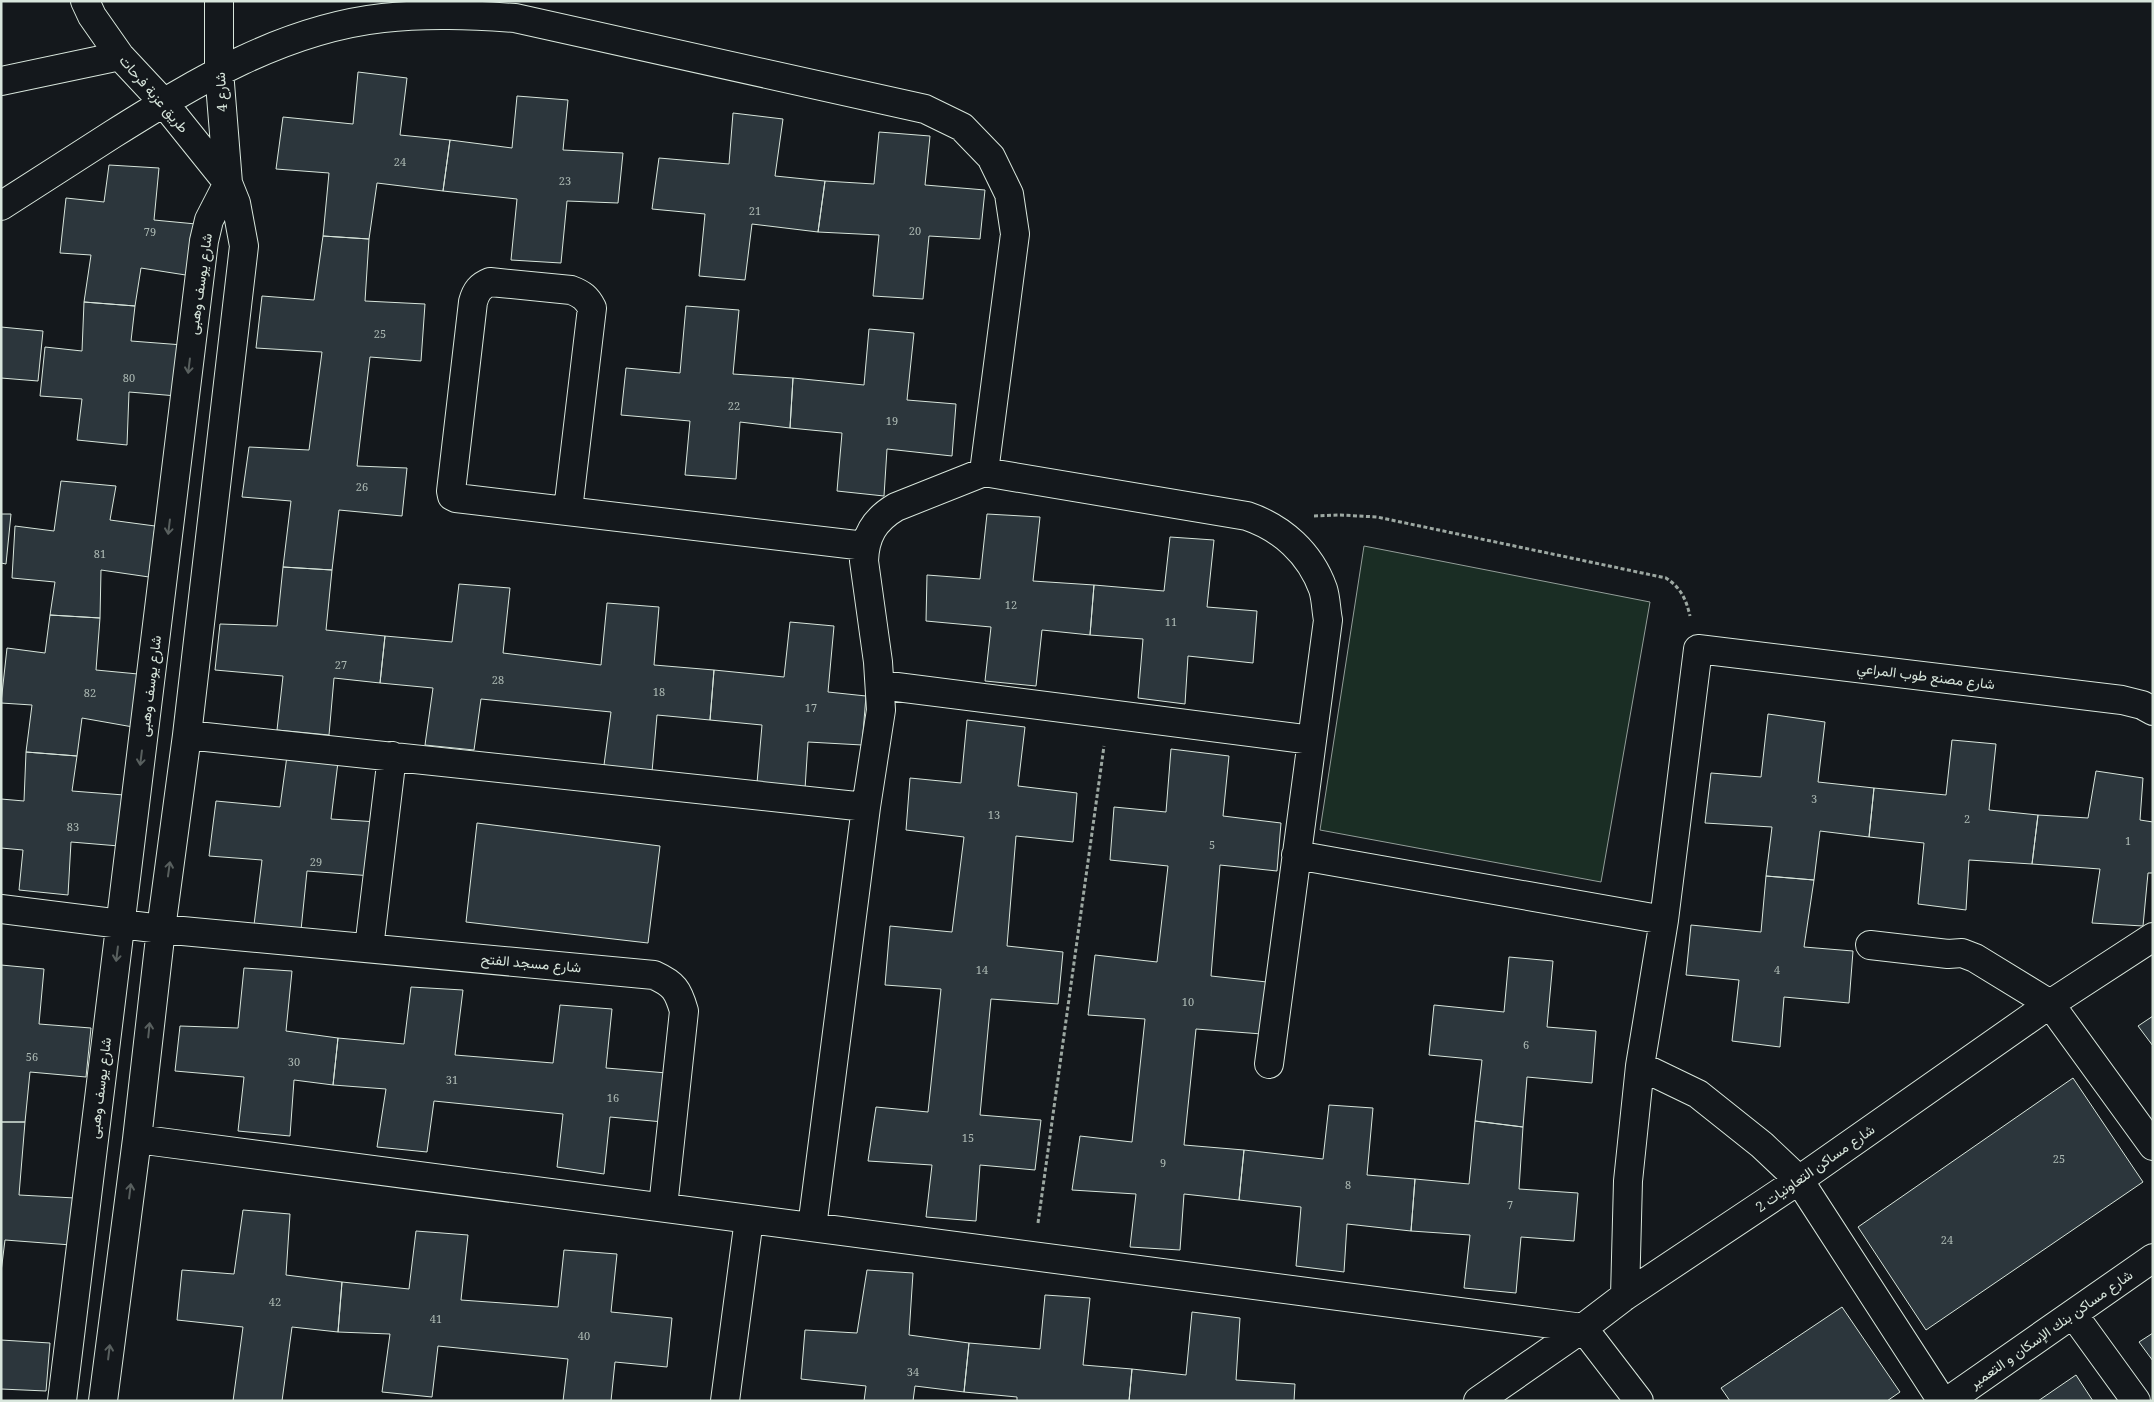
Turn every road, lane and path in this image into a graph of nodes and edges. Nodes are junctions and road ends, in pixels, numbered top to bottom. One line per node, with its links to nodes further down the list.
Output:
1 (85, 1): 4 (street, طريق عزبة فرحات)
2 (220, 1): 5 (street, شارع 4)
3 (384, 9): 5 (street); 10 (street)
4 (120, 56): 6 (street); 7 (street, طريق عزبة فرحات)
5 (219, 71): 7 (street); 8 (street, شارع 4)
6 (1, 81)
7 (163, 102): 8 (street, طريق عزبة فرحات); 9 (street)
8 (228, 183): 18 (street); 25 (street, شارع يوسف وهبى, one-way to 25)
9 (1, 206)
10 (984, 472): 12 (street); 13 (street)
11 (568, 510): 11 (street); 13 (street)
12 (1266, 522): 14 (path); 19 (street)
13 (865, 546): 15 (street)
14 (1698, 649): 16 (street, شارع مصنع طوب المراعي); 24 (street)
15 (881, 685): 17 (street); 21 (street)
16 (2153, 711)
17 (1108, 714): 19 (street); 39 (path)
18 (187, 735): 20 (street); 26 (street, one-way to 18)
19 (1312, 740): 22 (street)
20 (392, 756): 21 (street); 29 (street)
21 (866, 807): 38 (street)
22 (1296, 855): 24 (street); 31 (street)
23 (1, 909): 25 (street, شارع مسجد الفتح)
24 (1664, 920): 32 (street)
25 (120, 924): 26 (street, شارع مسجد الفتح); 44 (street, شارع يوسف وهبى, one-way to 44)
26 (160, 929): 29 (street, شارع مسجد الفتح); 33 (street, one-way to 26)
27 (2153, 937): 30 (street, شارع مساكن التعاونيات 2)
28 (1870, 945): 30 (street)
29 (370, 948): 36 (street, شارع مسجد الفتح)
30 (2050, 1004): 34 (street); 35 (street, شارع مساكن التعاونيات 2)
31 (1269, 1064)
32 (1640, 1066): 35 (street); 41 (street)
33 (137, 1139): 36 (street); 45 (street, one-way to 33)
34 (2153, 1146)
35 (1799, 1180): 41 (street, شارع مساكن التعاونيات 2); 49 (street)
36 (663, 1207): 37 (street)
37 (749, 1219): 38 (street); 46 (street)
38 (812, 1227): 39 (street)
39 (1033, 1256): 43 (street)
40 (2153, 1258): 42 (street, شارع مساكن بنك الإسكان و التعمير)
41 (1625, 1296): 43 (street, شارع مساكن التعاونيات 2)
42 (2073, 1314): 50 (street, شارع مساكن بنك الإسكان و التعمير); 51 (street)
43 (1583, 1328): 47 (street, شارع مساكن التعاونيات 2); 48 (street)
44 (62, 1401)
45 (103, 1401)
46 (725, 1401)
47 (1478, 1401)
48 (1638, 1401)
49 (1942, 1401)
50 (1948, 1401)
51 (2136, 1401)

